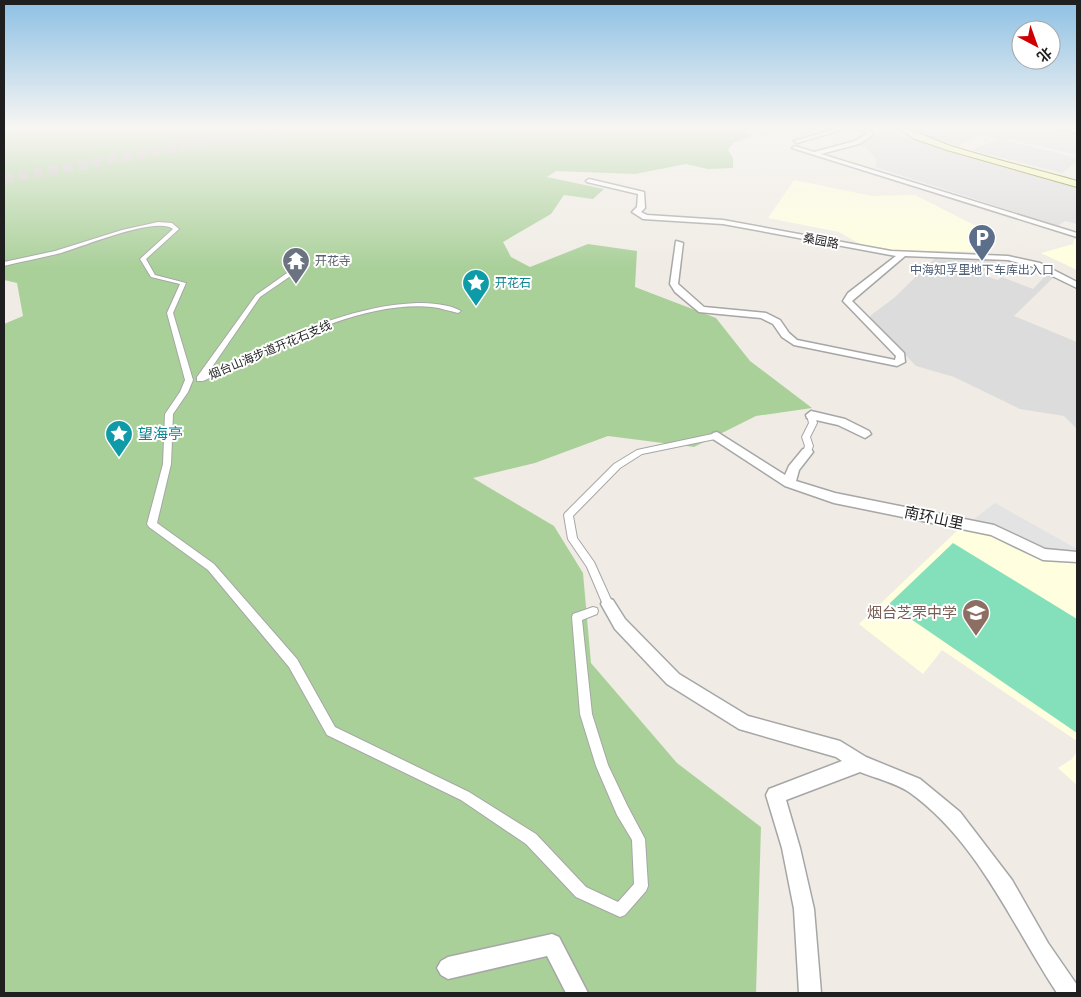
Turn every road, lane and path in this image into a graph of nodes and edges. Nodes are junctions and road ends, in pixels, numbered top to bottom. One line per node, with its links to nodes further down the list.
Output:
1 (886, 175): 6 (street)
2 (1046, 175): 5 (main road)
3 (1048, 175): 5 (main road)
4 (589, 181): 8 (street, 桑园路)
5 (1077, 183)
6 (1077, 235)
7 (679, 243): 8 (street)
8 (904, 253): 11 (street, 桑园路)
9 (296, 259): 13 (street)
10 (4, 264): 14 (street)
11 (1077, 285)
12 (458, 311): 13 (street, 烟台山海步道开花石支线)
13 (200, 379): 14 (street)
14 (184, 392): 21 (street)
15 (812, 415): 16 (street); 18 (street)
16 (865, 434)
17 (717, 436): 19 (street, 南环山里); 21 (street)
18 (807, 452): 19 (street)
19 (789, 483): 20 (street, 南环山里)
20 (1077, 557)
21 (600, 607): 22 (street)
22 (860, 763): 25 (street); 26 (street)
23 (448, 968): 24 (street)
24 (577, 993)
25 (810, 993)
26 (1070, 993)

